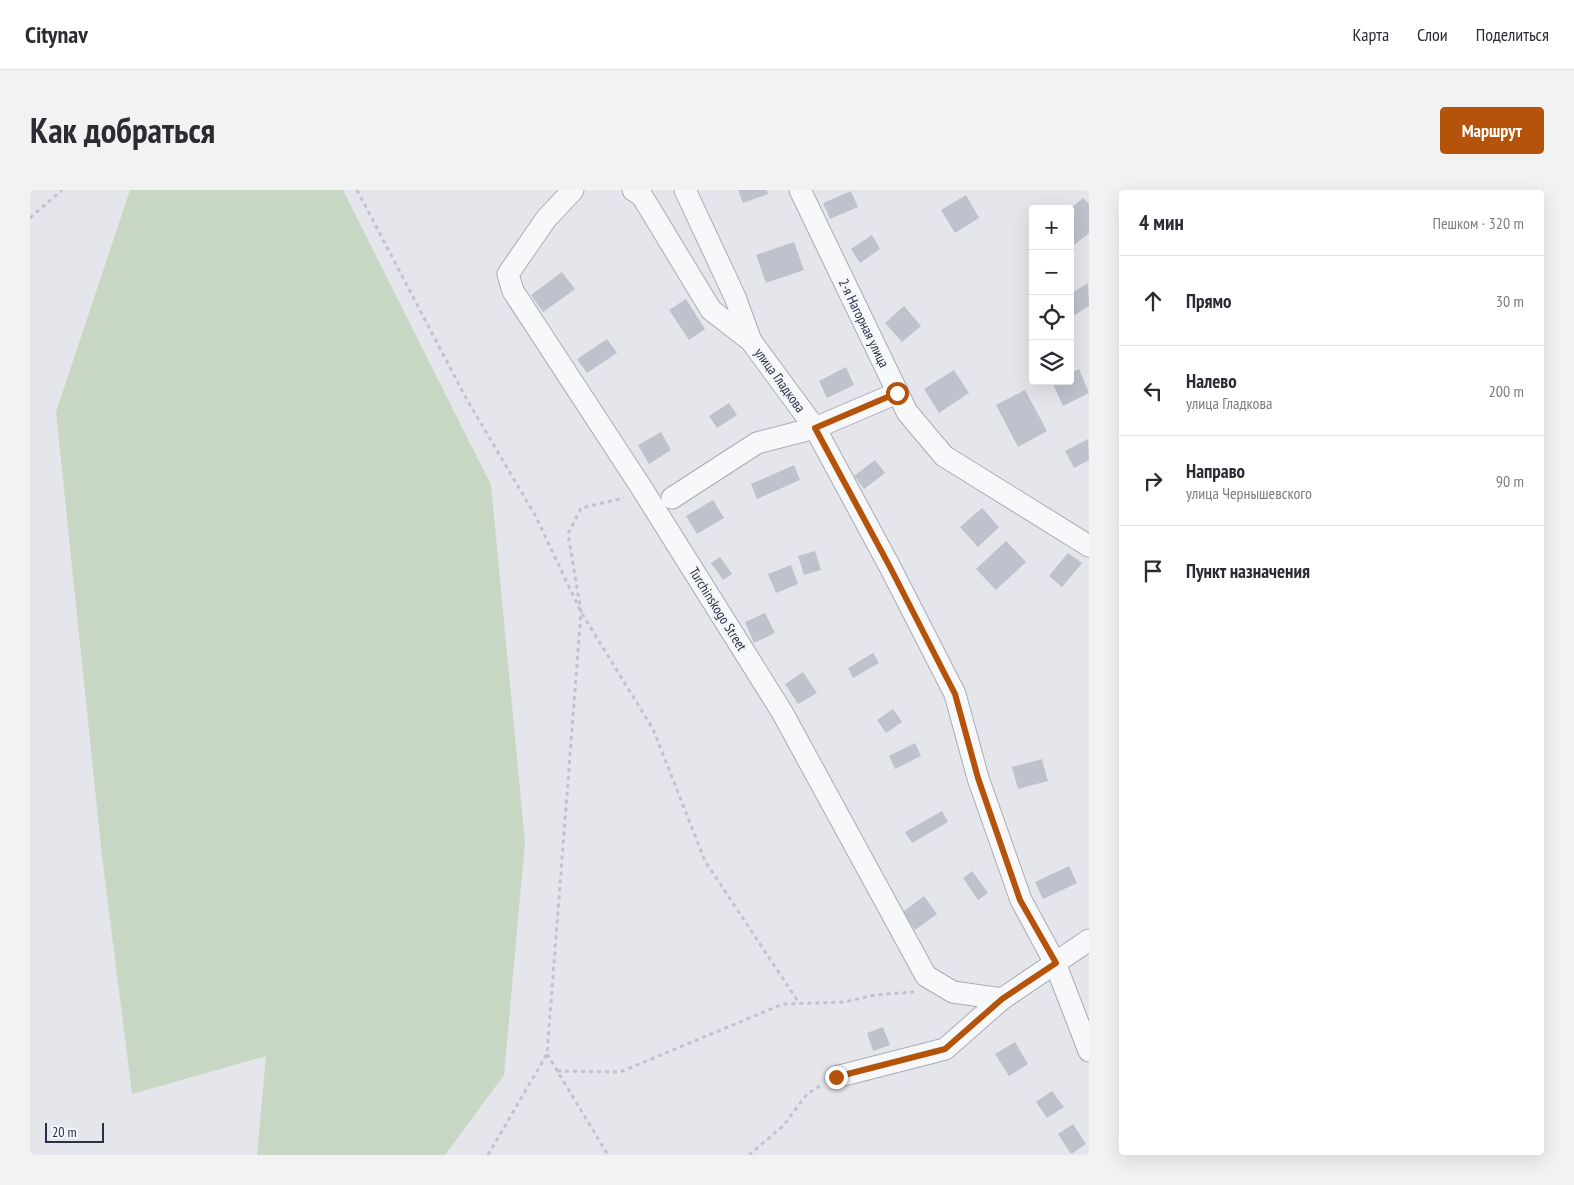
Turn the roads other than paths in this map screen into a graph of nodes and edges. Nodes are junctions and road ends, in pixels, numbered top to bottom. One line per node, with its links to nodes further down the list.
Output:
1 (573, 190): 12 (street, Turchinskogo Street)
2 (633, 190): 5 (street, улица Гладкова)
3 (685, 190): 5 (street, улица Гладкова)
4 (800, 190): 6 (street, 2-я Нагорная улица)
5 (751, 341): 7 (street, улица Гладкова)
6 (897, 393): 7 (street); 9 (street, 2-я Нагорная улица)
7 (815, 428): 8 (street); 11 (street, улица Гладкова)
8 (672, 498)
9 (1089, 546)
10 (1089, 940): 11 (street)
11 (1056, 963): 12 (street); 13 (street, улица Гладкова)
12 (1002, 999): 14 (street)
13 (1089, 1051)
14 (836, 1077)

